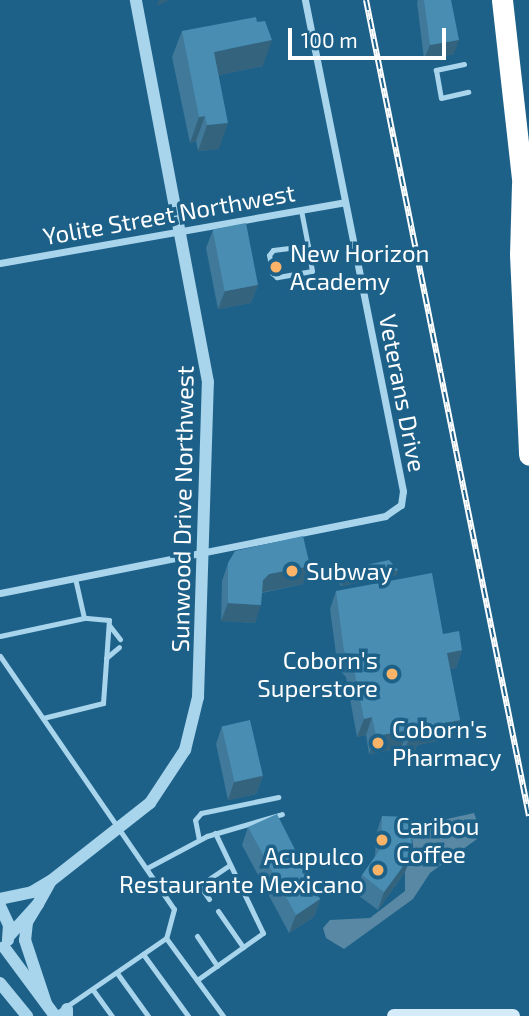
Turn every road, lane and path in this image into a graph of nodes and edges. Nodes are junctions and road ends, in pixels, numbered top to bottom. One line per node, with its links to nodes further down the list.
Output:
1 (136, 0): 9 (street, Sunwood Drive Northwest)
2 (305, 0): 7 (street, Veterans Drive)
3 (502, 0): 6 (highway)
4 (464, 64): 5 (lane)
5 (468, 92)
6 (522, 184): 10 (highway); 13 (highway)
7 (345, 202): 8 (street, Yolite Street Northwest); 14 (street, Veterans Drive)
8 (301, 211): 9 (street, Yolite Street Northwest); 11 (lane)
9 (181, 234): 12 (street, Yolite Street Northwest); 14 (street, Sunwood Drive Northwest)
10 (529, 244)
11 (307, 246): 11 (lane)
12 (0, 263)
13 (529, 455)
14 (202, 552): 15 (street); 27 (street, Sunwood Drive Northwest)
15 (75, 578): 16 (street); 17 (lane)
16 (0, 593)
17 (84, 618): 18 (lane); 19 (lane)
18 (109, 625): 20 (lane); 23 (lane)
19 (0, 636)
20 (120, 639)
21 (119, 647): 23 (lane)
22 (0, 656): 24 (lane)
23 (106, 659): 24 (lane)
24 (43, 718): 27 (lane)
25 (278, 797): 29 (lane)
26 (282, 814): 28 (lane)
27 (119, 828): 31 (lane); 32 (street, Sunwood Drive Northwest)
28 (215, 834): 29 (lane); 30 (lane)
29 (199, 839): 31 (lane)
30 (230, 865): 34 (lane); 41 (lane)
31 (147, 868): 39 (lane)
32 (52, 880): 33 (street); 35 (street)
33 (0, 899)
34 (209, 899)
35 (38, 904): 40 (street); 48 (street)
36 (0, 906): 40 (street)
37 (218, 911): 41 (lane)
38 (197, 936): 43 (lane)
39 (166, 937): 42 (lane); 45 (lane)
40 (4, 945): 48 (street)
41 (243, 947): 43 (lane)
42 (142, 954): 44 (lane); 53 (lane)
43 (217, 965): 45 (lane)
44 (117, 973): 47 (lane); 52 (lane)
45 (197, 980): 54 (lane)
46 (0, 983): 50 (street)
47 (93, 990): 49 (lane); 51 (lane)
48 (46, 1003): 49 (street)
49 (61, 1014)
50 (27, 1016)
51 (112, 1016)
52 (148, 1016)
53 (188, 1016)
54 (223, 1016)
55 (394, 1016): 56 (main road)
56 (513, 1016)

